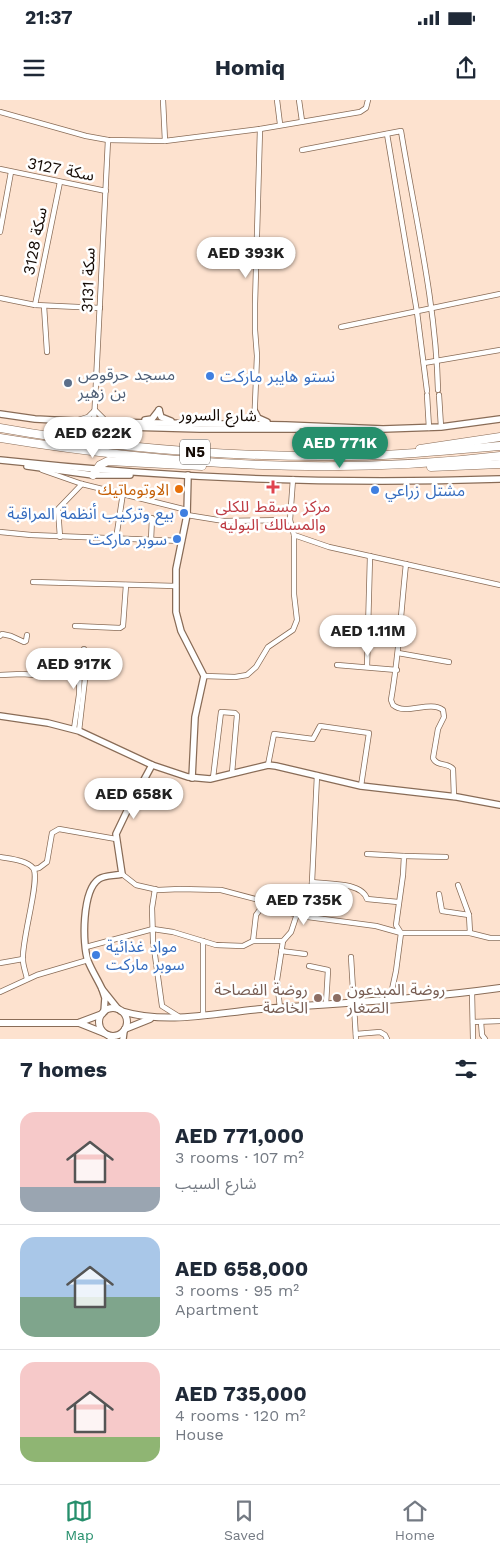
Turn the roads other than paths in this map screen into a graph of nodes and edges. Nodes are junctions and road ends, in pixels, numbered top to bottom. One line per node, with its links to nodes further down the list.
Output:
1 (163, 100): 11 (street)
2 (277, 100): 7 (street)
3 (299, 100): 6 (street)
4 (368, 100): 6 (street)
5 (0, 112): 10 (street)
6 (302, 121): 7 (street)
7 (280, 124): 8 (street)
8 (260, 129): 11 (street); 33 (street)
9 (387, 134): 12 (street); 23 (street); 24 (street)
10 (108, 140): 11 (street); 16 (street, سكة 3131)
11 (165, 141)
12 (302, 150)
13 (0, 169): 14 (street, سكة 3127)
14 (11, 172): 15 (street, سكة 3127); 17 (street, سكة 3127)
15 (60, 182): 16 (street, سكة 3127); 20 (street, سكة 3128)
16 (106, 191): 22 (street, سكة 3131)
17 (0, 232)
18 (500, 294): 23 (street)
19 (0, 298): 20 (street)
20 (35, 305): 21 (street)
21 (44, 306): 22 (street); 27 (street)
22 (100, 308): 32 (street, سكة 3131)
23 (431, 309): 24 (street); 28 (street)
24 (416, 312): 25 (street); 29 (street)
25 (341, 327)
26 (500, 350): 28 (street)
27 (47, 352)
28 (438, 361): 29 (street); 30 (street)
29 (424, 363): 31 (street)
30 (439, 395): 31 (street); 44 (street)
31 (427, 396): 46 (street)
32 (95, 410): 36 (street); 37 (street, سكة 3131); 38 (street)
33 (255, 412): 41 (street); 42 (street)
34 (0, 414): 36 (street, شارع السرور)
35 (500, 420): 44 (street, شارع السرور)
36 (76, 421): 37 (street, شارع السرور)
37 (94, 422): 38 (street, شارع السرور); 42 (street, شارع السرور)
38 (106, 422): 39 (street, شارع السرور)
39 (136, 422): 40 (street, شارع السرور); 40 (street)
40 (223, 424): 42 (street, شارع السرور)
41 (286, 425): 42 (street, شارع السرور); 43 (street, شارع السرور)
42 (254, 427): 43 (street, شارع السرور)
43 (312, 427): 46 (street, شارع السرور)
44 (441, 427): 46 (street, شارع السرور)
45 (0, 428): 50 (highway, N5)
46 (429, 428)
47 (500, 437): 50 (highway)
48 (0, 438): 55 (highway, N5)
49 (500, 446): 50 (highway, N5)
50 (391, 454)
51 (500, 456): 56 (highway, N5)
52 (3, 461): 57 (street); 59 (street)
53 (108, 461): 55 (highway); 58 (highway); 59 (highway)
54 (500, 464): 56 (highway)
55 (257, 466): 56 (highway, N5)
56 (326, 467)
57 (38, 468): 59 (street); 64 (street)
58 (109, 470): 59 (street); 60 (street)
59 (94, 472): 60 (street); 65 (street)
60 (179, 475): 61 (street)
61 (188, 475): 62 (street); 67 (street)
62 (293, 479): 63 (street); 69 (street)
63 (500, 479)
64 (82, 484): 65 (street); 72 (street)
65 (92, 486): 66 (street)
66 (123, 493): 67 (street); 73 (street)
67 (187, 512): 69 (street); 75 (street)
68 (136, 517): 74 (street)
69 (290, 520): 71 (street)
70 (0, 532): 72 (street)
71 (294, 536): 76 (street); 92 (street)
72 (60, 537): 73 (street)
73 (116, 539): 74 (street)
74 (151, 540): 75 (street)
75 (182, 541): 81 (street)
76 (370, 556): 77 (street); 88 (street)
77 (406, 564): 80 (street); 85 (street)
78 (33, 582): 79 (street)
79 (126, 585): 81 (street); 82 (street)
80 (500, 585)
81 (176, 586): 92 (street)
82 (75, 626)
83 (27, 635): 84 (street)
84 (0, 636)
85 (398, 653): 86 (street); 90 (street)
86 (449, 662)
87 (337, 665): 88 (street)
88 (367, 667): 90 (street)
89 (80, 669): 91 (street); 94 (street); 94 (street)
90 (397, 670): 102 (street)
91 (0, 675)
92 (204, 676): 99 (street)
93 (0, 716): 94 (street)
94 (77, 730): 95 (street)
95 (152, 765): 99 (street); 104 (street)
96 (268, 765): 97 (street); 98 (street); 101 (street)
97 (232, 773): 100 (street); 100 (street)
98 (316, 775): 101 (street); 111 (street)
99 (192, 778): 100 (street)
100 (213, 778)
101 (361, 786): 102 (street)
102 (454, 797): 103 (street)
103 (500, 805)
104 (116, 839): 109 (street); 110 (street)
105 (367, 854): 106 (street)
106 (404, 856): 108 (street); 115 (street)
107 (0, 857): 109 (street)
108 (446, 857)
109 (34, 869): 131 (street)
110 (122, 874): 113 (street); 127 (street)
111 (312, 882): 115 (street); 119 (street)
112 (458, 885): 118 (street)
113 (155, 889): 116 (street); 120 (street)
114 (440, 894): 118 (street)
115 (398, 902): 121 (street)
116 (264, 904): 117 (street); 124 (street)
117 (297, 914): 119 (street); 125 (street)
118 (469, 915): 122 (street)
119 (308, 917): 121 (street)
120 (153, 929): 126 (street); 127 (street); 147 (street)
121 (401, 933): 122 (street); 140 (street)
122 (470, 933): 123 (street)
123 (500, 938)
124 (253, 941): 125 (street); 126 (street)
125 (283, 941): 128 (street)
126 (203, 942): 146 (street)
127 (86, 947): 132 (street)
128 (282, 951): 129 (street); 143 (street)
129 (305, 954)
130 (351, 957): 141 (street)
131 (23, 959): 133 (street); 135 (street)
132 (88, 960): 135 (street); 137 (street)
133 (0, 962)
134 (309, 966): 142 (street)
135 (28, 979): 138 (street)
136 (500, 988): 139 (main road)
137 (102, 989): 144 (street); 145 (street)
138 (0, 992)
139 (472, 992): 140 (main road); 151 (street)
140 (390, 999): 141 (main road)
141 (354, 1003): 142 (main road); 156 (street)
142 (326, 1004): 143 (main road)
143 (280, 1008): 146 (main road)
144 (119, 1010): 145 (main road); 148 (main road); 154 (main road)
145 (103, 1013): 150 (main road); 155 (main road)
146 (203, 1015): 147 (main road)
147 (178, 1017): 148 (main road)
148 (156, 1018): 154 (main road)
149 (500, 1021): 152 (street)
150 (78, 1022): 153 (main road); 155 (main road)
151 (473, 1022): 152 (street); 159 (street)
152 (482, 1022): 160 (street)
153 (0, 1023)
154 (125, 1030): 155 (main road); 157 (street)
155 (108, 1036)
156 (356, 1037): 158 (street)
157 (123, 1039)
158 (387, 1039)
159 (473, 1039)
160 (485, 1039)

